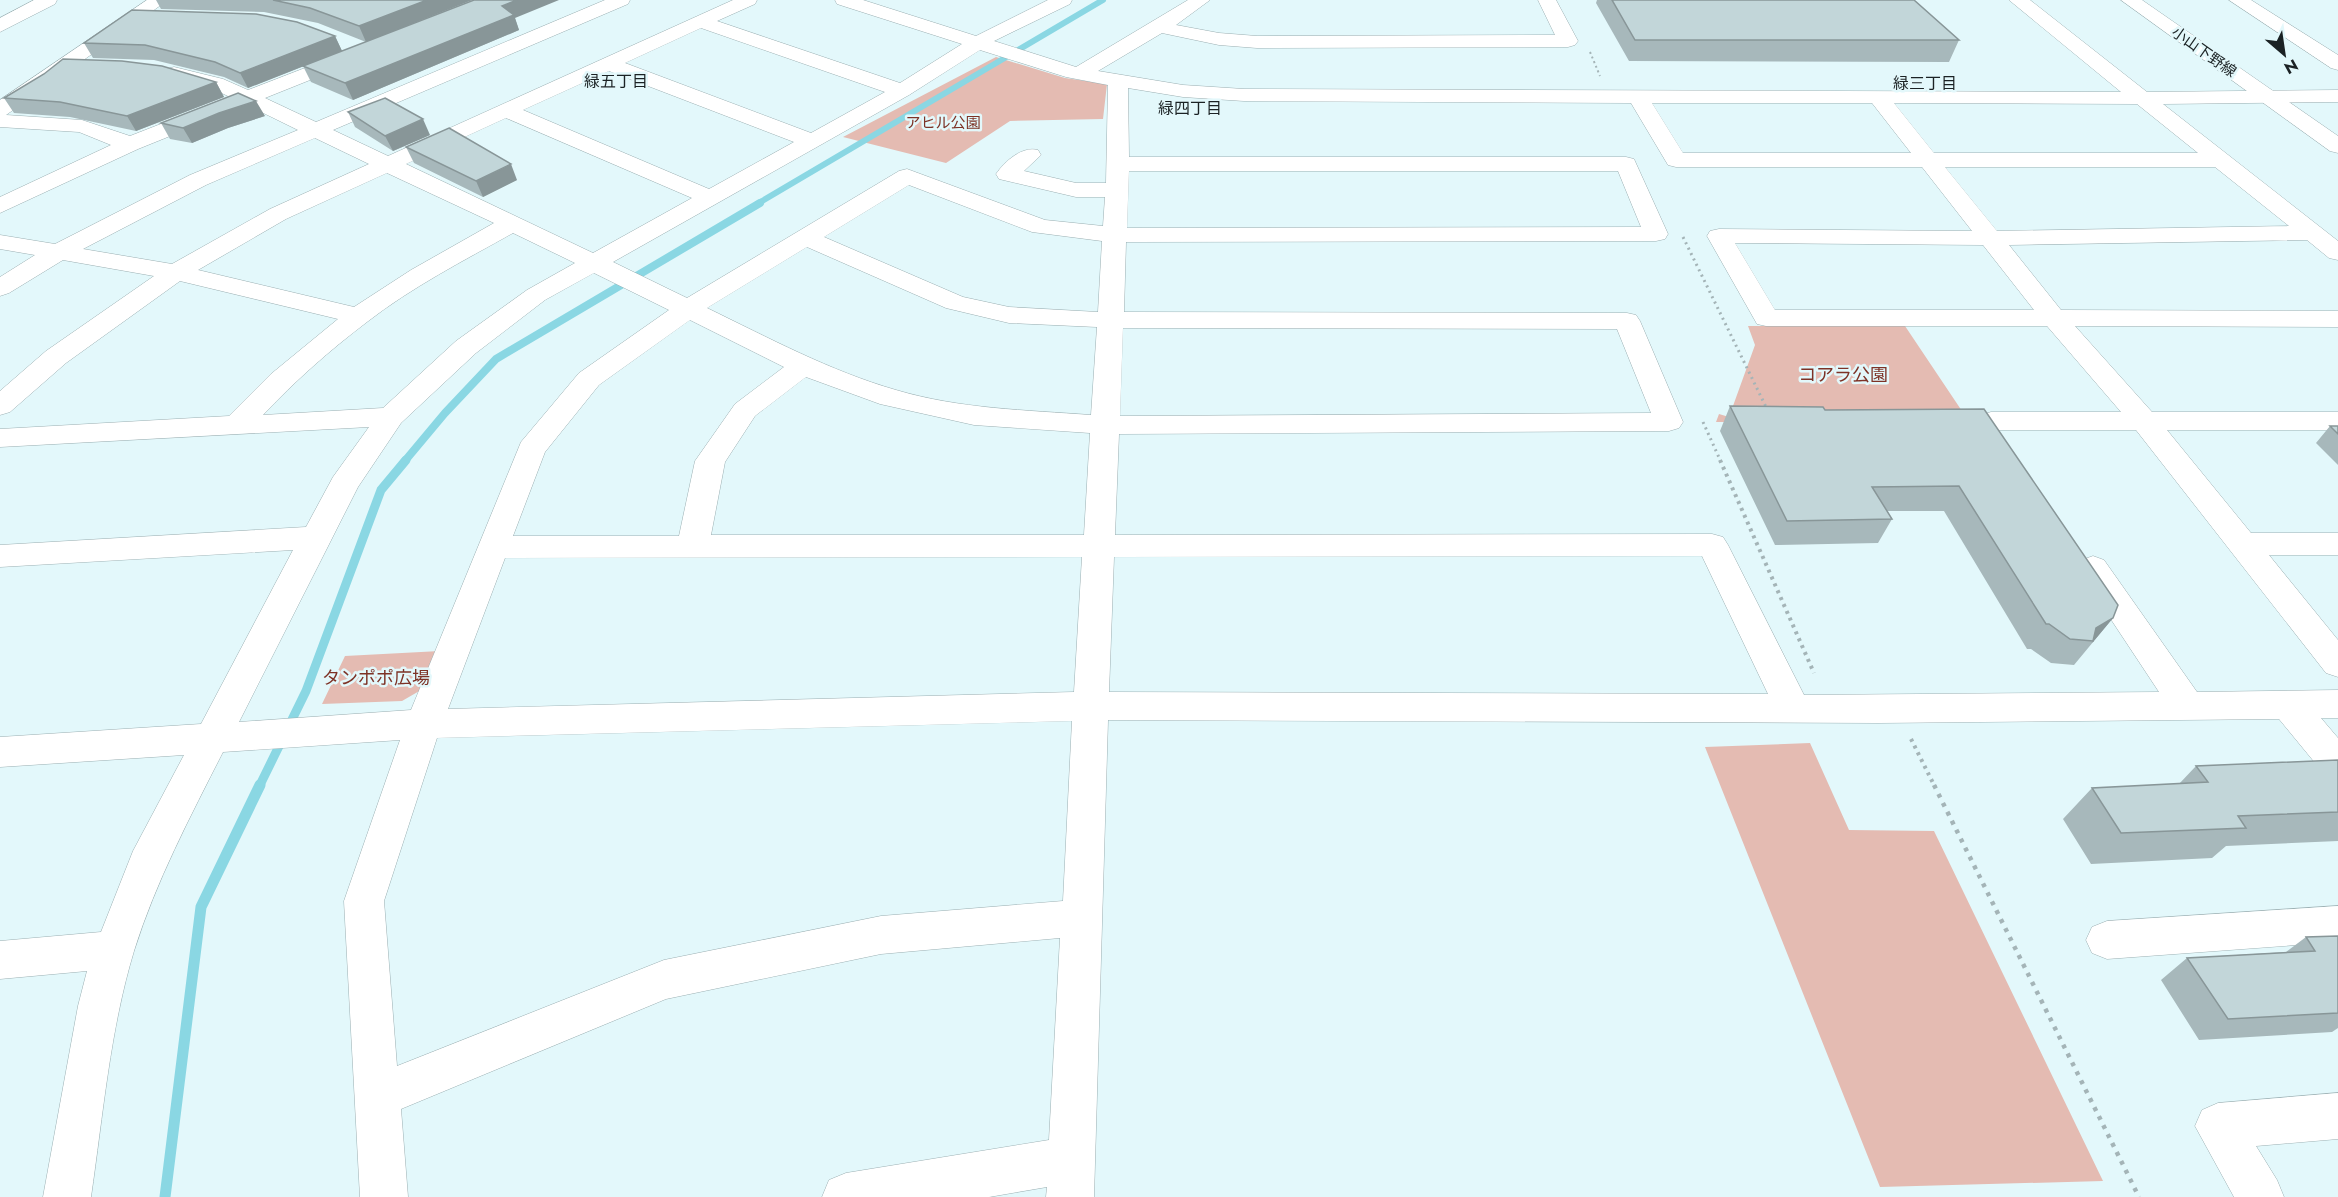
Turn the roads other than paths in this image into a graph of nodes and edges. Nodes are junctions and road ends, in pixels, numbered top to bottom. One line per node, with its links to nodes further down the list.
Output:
1 (48, 0): 15 (street)
2 (159, 0): 12 (street)
3 (621, 0): 36 (street)
4 (748, 0): 14 (street)
5 (844, 0): 18 (street)
6 (1201, 0): 16 (street)
7 (1547, 0): 16 (street)
8 (2018, 0): 32 (street)
9 (2130, 0): 30 (street, 小山下野線)
10 (2238, 0): 20 (street)
11 (1058, 1): 18 (street)
12 (137, 16): 13 (street); 21 (street)
13 (172, 17)
14 (701, 22): 19 (street); 26 (street)
15 (0, 26)
16 (1159, 27): 24 (street)
17 (338, 40): 31 (street)
18 (980, 41): 24 (street); 26 (street)
19 (609, 64): 34 (street); 37 (street)
20 (2338, 64)
21 (67, 65): 22 (street); 33 (street)
22 (99, 66)
23 (153, 68): 31 (street)
24 (1079, 74): 25 (street)
25 (1118, 81): 27 (street); 44 (street)
26 (902, 91): 37 (street)
27 (1637, 95): 28 (street); 41 (street)
28 (1878, 96): 32 (street); 41 (street)
29 (2338, 96): 30 (street)
30 (2268, 97): 32 (street); 39 (street, 小山下野線)
31 (248, 98): 36 (street); 38 (street)
32 (2140, 98): 42 (street)
33 (0, 110)
34 (505, 110): 43 (street); 46 (street)
35 (0, 121): 38 (street)
36 (316, 130): 43 (street); 54 (street)
37 (812, 141): 46 (street)
38 (130, 144): 47 (street)
39 (2338, 146)
40 (1030, 155): 45 (street)
41 (1928, 160): 42 (street); 52 (street)
42 (2220, 160): 49 (street)
43 (387, 164): 48 (street); 57 (street)
44 (1118, 164): 45 (street); 50 (street)
45 (1117, 190): 50 (street)
46 (711, 198): 56 (street)
47 (0, 206)
48 (512, 223): 56 (street); 60 (street)
49 (2311, 233): 52 (street); 55 (street)
50 (1115, 235): 51 (street); 63 (street)
51 (806, 238): 59 (street); 63 (street)
52 (1991, 238): 61 (street); 61 (street)
53 (0, 242): 54 (street)
54 (60, 251): 57 (street); 58 (street)
55 (2338, 253)
56 (592, 263): 59 (street); 66 (street)
57 (176, 272): 60 (street); 65 (street)
58 (0, 288)
59 (688, 309): 64 (street); 78 (street)
60 (358, 316): 69 (street)
61 (2054, 318): 62 (street); 68 (street)
62 (2338, 319)
63 (1110, 320): 70 (street); 70 (street)
64 (803, 366): 70 (street); 77 (street)
65 (0, 405)
66 (391, 417): 69 (street); 73 (street)
67 (2338, 421): 68 (street)
68 (2145, 422): 72 (street); 74 (street)
69 (237, 425): 71 (street)
70 (1105, 425): 76 (street)
71 (0, 438)
72 (2011, 450)
73 (314, 538): 80 (street); 88 (street)
74 (2243, 544): 75 (street); 81 (street)
75 (2338, 544)
76 (1099, 545): 77 (street); 85 (street); 86 (street)
77 (693, 546): 78 (street)
78 (492, 547): 87 (street)
79 (2079, 548): 84 (street)
80 (0, 556)
81 (2338, 664)
82 (2288, 704): 83 (street); 84 (street); 90 (street)
83 (2338, 704)
84 (2187, 705): 86 (street)
85 (1091, 706): 86 (street); 87 (street); 91 (street)
86 (1793, 709)
87 (424, 724): 88 (street); 96 (street)
88 (227, 737): 89 (street); 94 (street)
89 (0, 752)
90 (2338, 764)
91 (1082, 918): 96 (street); 98 (street)
92 (2338, 924): 93 (street)
93 (2107, 940)
94 (114, 950): 95 (street); 99 (street)
95 (0, 960)
96 (377, 1096): 100 (street)
97 (2338, 1116): 102 (street)
98 (1071, 1178): 101 (street)
99 (67, 1197)
100 (384, 1197)
101 (846, 1197)
102 (2260, 1197)

